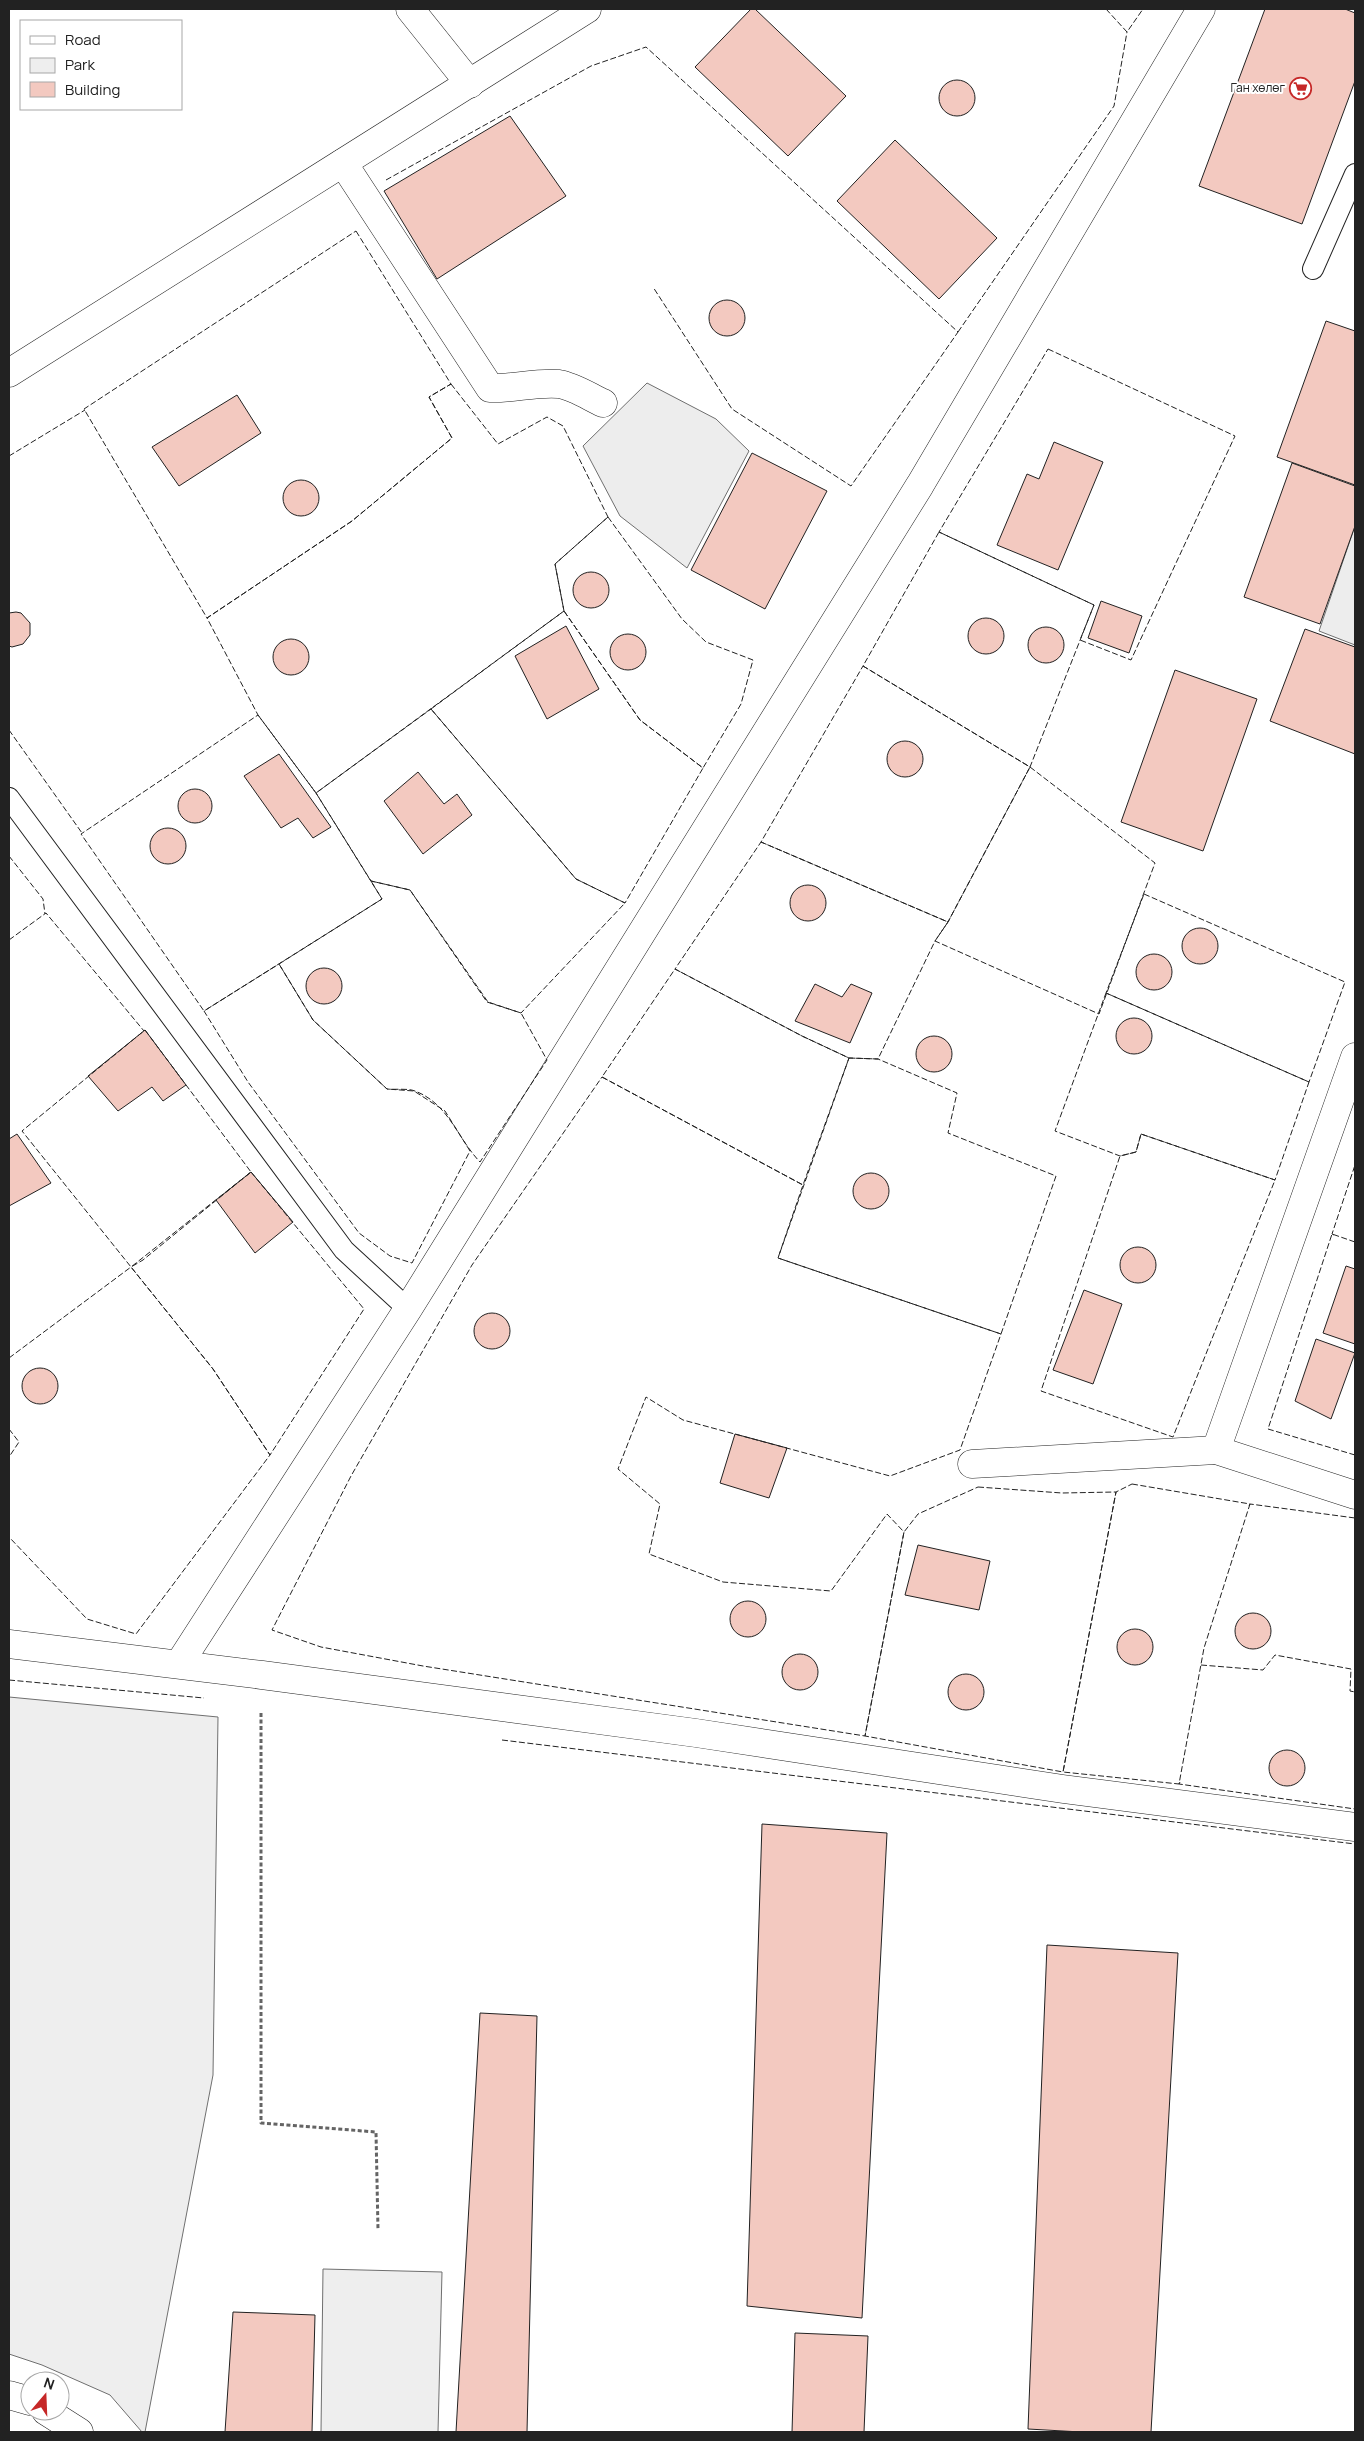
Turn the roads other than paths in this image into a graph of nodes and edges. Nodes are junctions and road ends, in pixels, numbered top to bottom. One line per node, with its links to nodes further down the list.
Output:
1 (410, 9): 4 (street)
2 (587, 9): 4 (street)
3 (1201, 9): 12 (street)
4 (470, 84): 5 (street)
5 (343, 163): 8 (street); 9 (street)
6 (1355, 174): 7 (lane)
7 (1313, 269)
8 (9, 373)
9 (603, 403)
10 (9, 798): 12 (lane)
11 (1355, 1057): 13 (street)
12 (408, 1309): 17 (street)
13 (1216, 1450): 14 (street); 15 (street)
14 (972, 1464)
15 (1355, 1495)
16 (9, 1644): 17 (street)
17 (178, 1664): 18 (street)
18 (1355, 1827)
19 (62, 2421): 20 (street)
20 (79, 2432)

